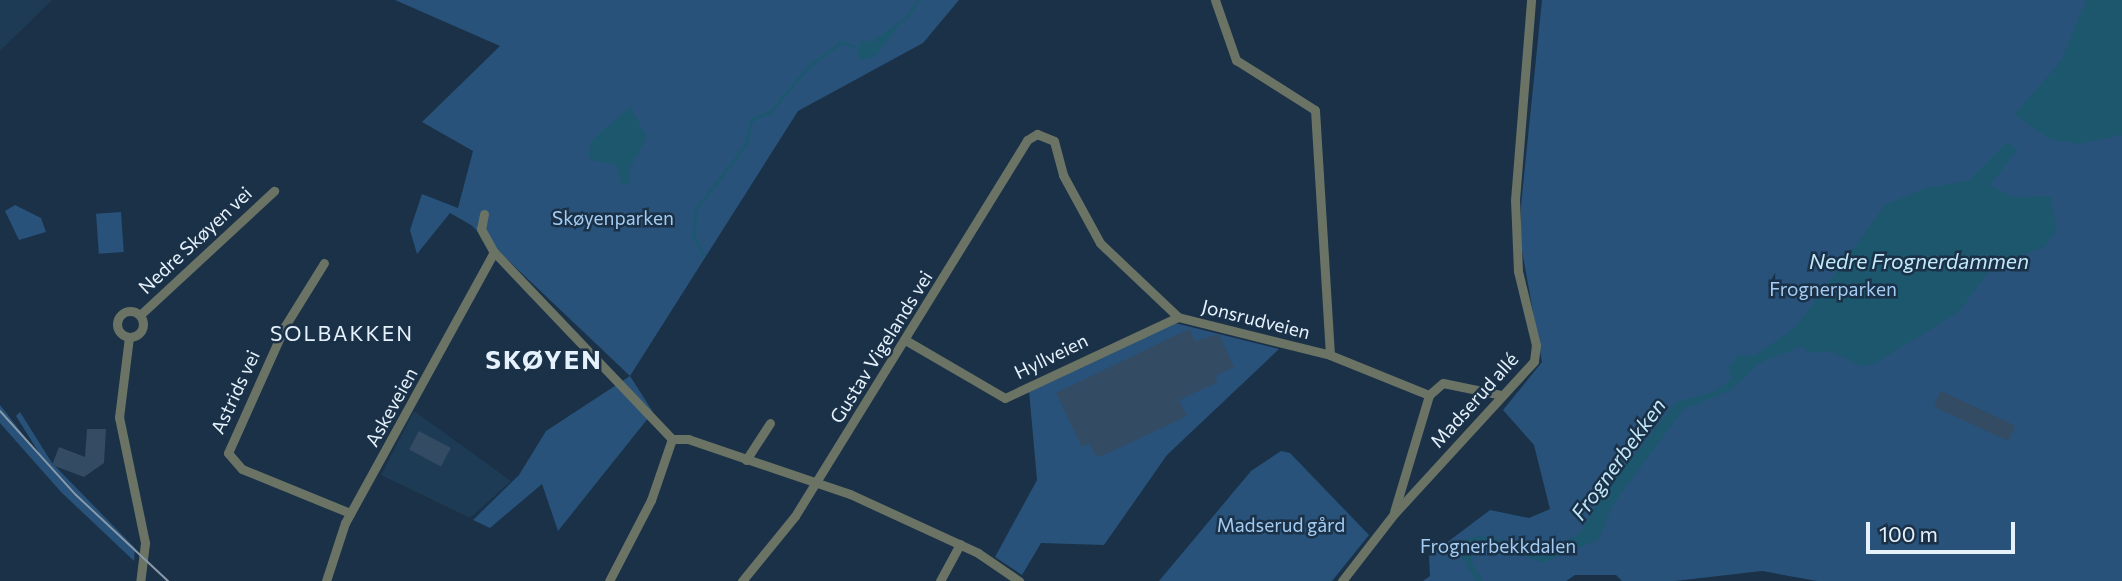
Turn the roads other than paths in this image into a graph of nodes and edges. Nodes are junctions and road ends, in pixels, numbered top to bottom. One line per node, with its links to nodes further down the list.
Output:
1 (1215, 0): 12 (street)
2 (1531, 0): 14 (street, Madserud allé)
3 (1045, 134): 9 (street, Jonsrudveien); 11 (street, Gustav Vigelands vei)
4 (274, 191): 8 (street, Nedre Skøyen vei)
5 (484, 214): 6 (street)
6 (494, 252): 16 (street); 19 (street, Askeveien)
7 (324, 263): 19 (street, Astrids vei)
8 (140, 315): 10 (street); 10 (street)
9 (1178, 317): 11 (street, Hyllveien); 12 (street, Jonsrudveien)
10 (129, 337): 22 (street)
11 (907, 341): 18 (street, Gustav Vigelands vei)
12 (1330, 355): 13 (street, Jonsrudveien)
13 (1429, 395): 14 (street); 20 (street)
14 (1501, 395): 20 (street, Madserud allé)
15 (770, 423): 17 (street)
16 (672, 439): 17 (street); 24 (street)
17 (746, 460): 18 (street)
18 (817, 483): 21 (street); 25 (street, Gustav Vigelands vei)
19 (350, 513): 23 (street, Askeveien)
20 (1394, 514): 28 (street, Madserud allé)
21 (960, 544): 26 (street); 27 (street)
22 (140, 581)
23 (326, 581)
24 (609, 581)
25 (742, 581)
26 (940, 581)
27 (1019, 581)
28 (1342, 581)

